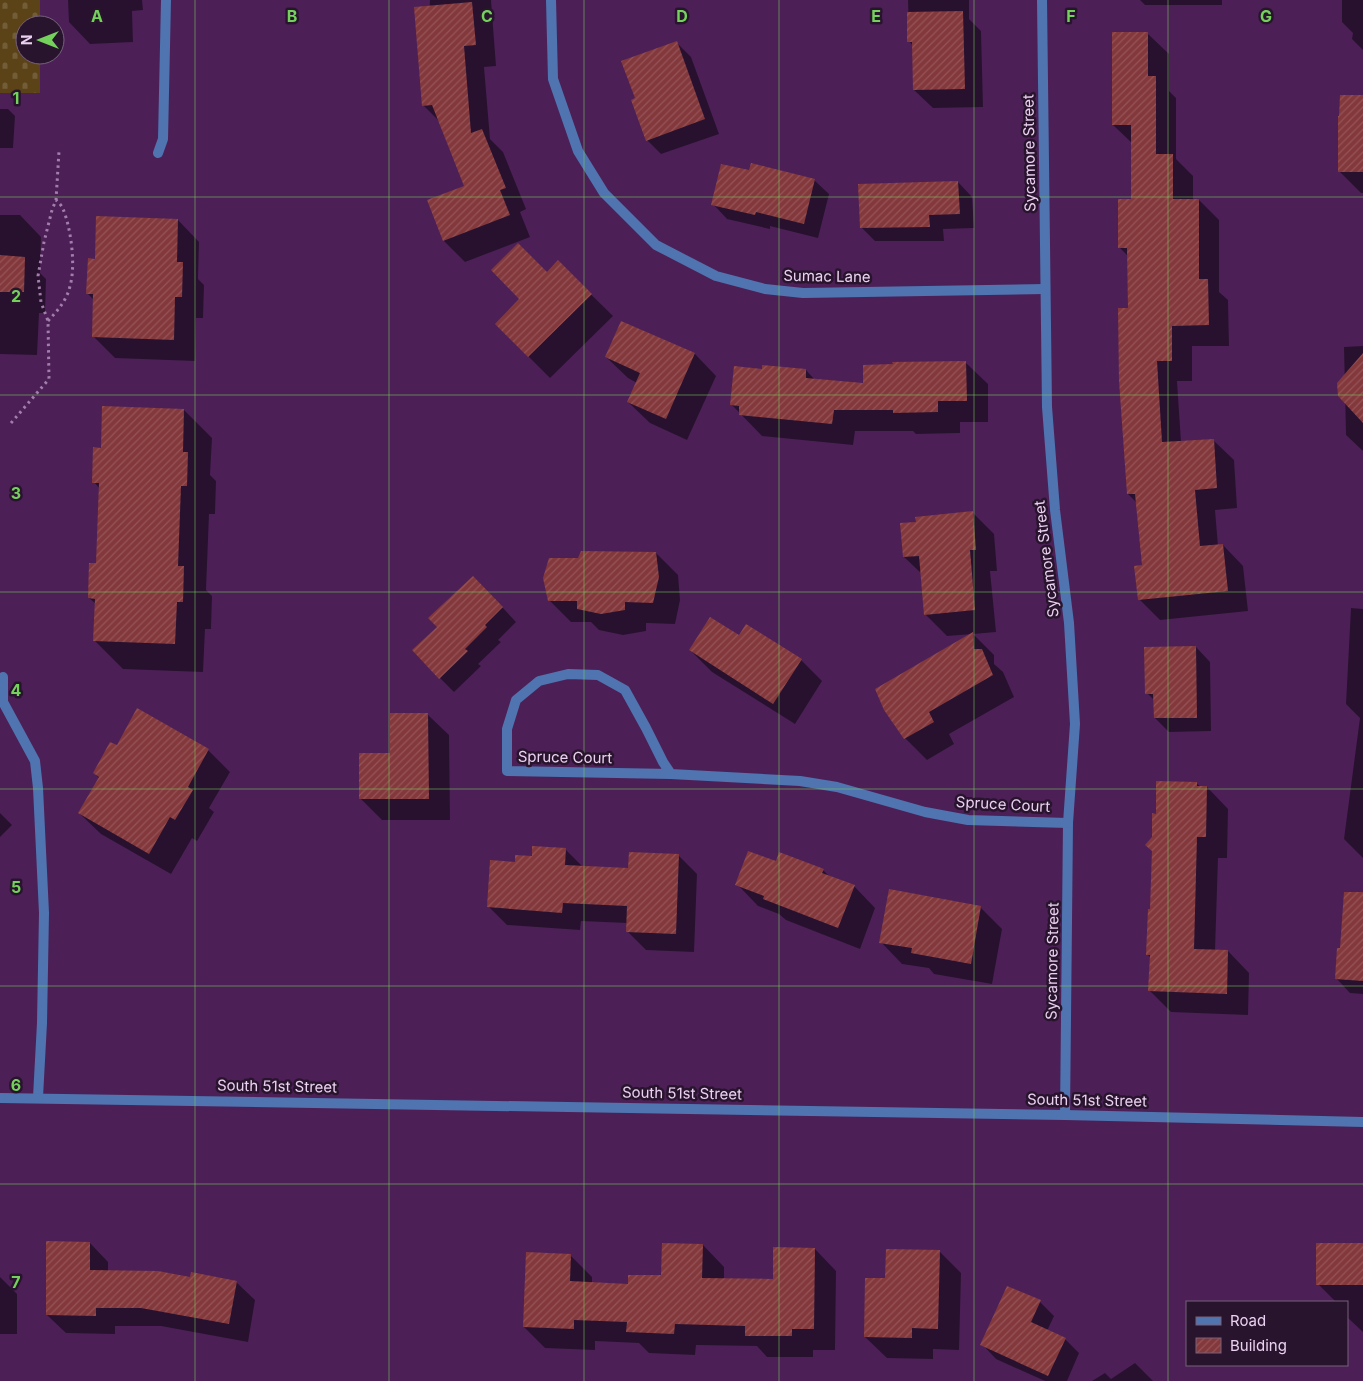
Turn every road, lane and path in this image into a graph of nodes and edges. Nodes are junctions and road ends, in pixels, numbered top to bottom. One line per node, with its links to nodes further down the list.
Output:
1 (166, 0): 5 (street)
2 (551, 0): 7 (street, Sumac Lane)
3 (1042, 0): 7 (street, Sycamore Street)
4 (59, 151): 6 (path)
5 (158, 153)
6 (56, 200): 8 (path); 8 (path)
7 (1045, 289): 12 (street, Sycamore Street)
8 (48, 321): 9 (path)
9 (12, 423)
10 (3, 677): 13 (street)
11 (672, 774): 11 (street, Spruce Court); 12 (street, Spruce Court)
12 (1068, 823): 15 (street, Sycamore Street)
13 (38, 1097): 14 (street, South 51st Street); 15 (street, South 51st Street)
14 (0, 1098)
15 (1065, 1114): 16 (street, South 51st Street)
16 (1363, 1122)

